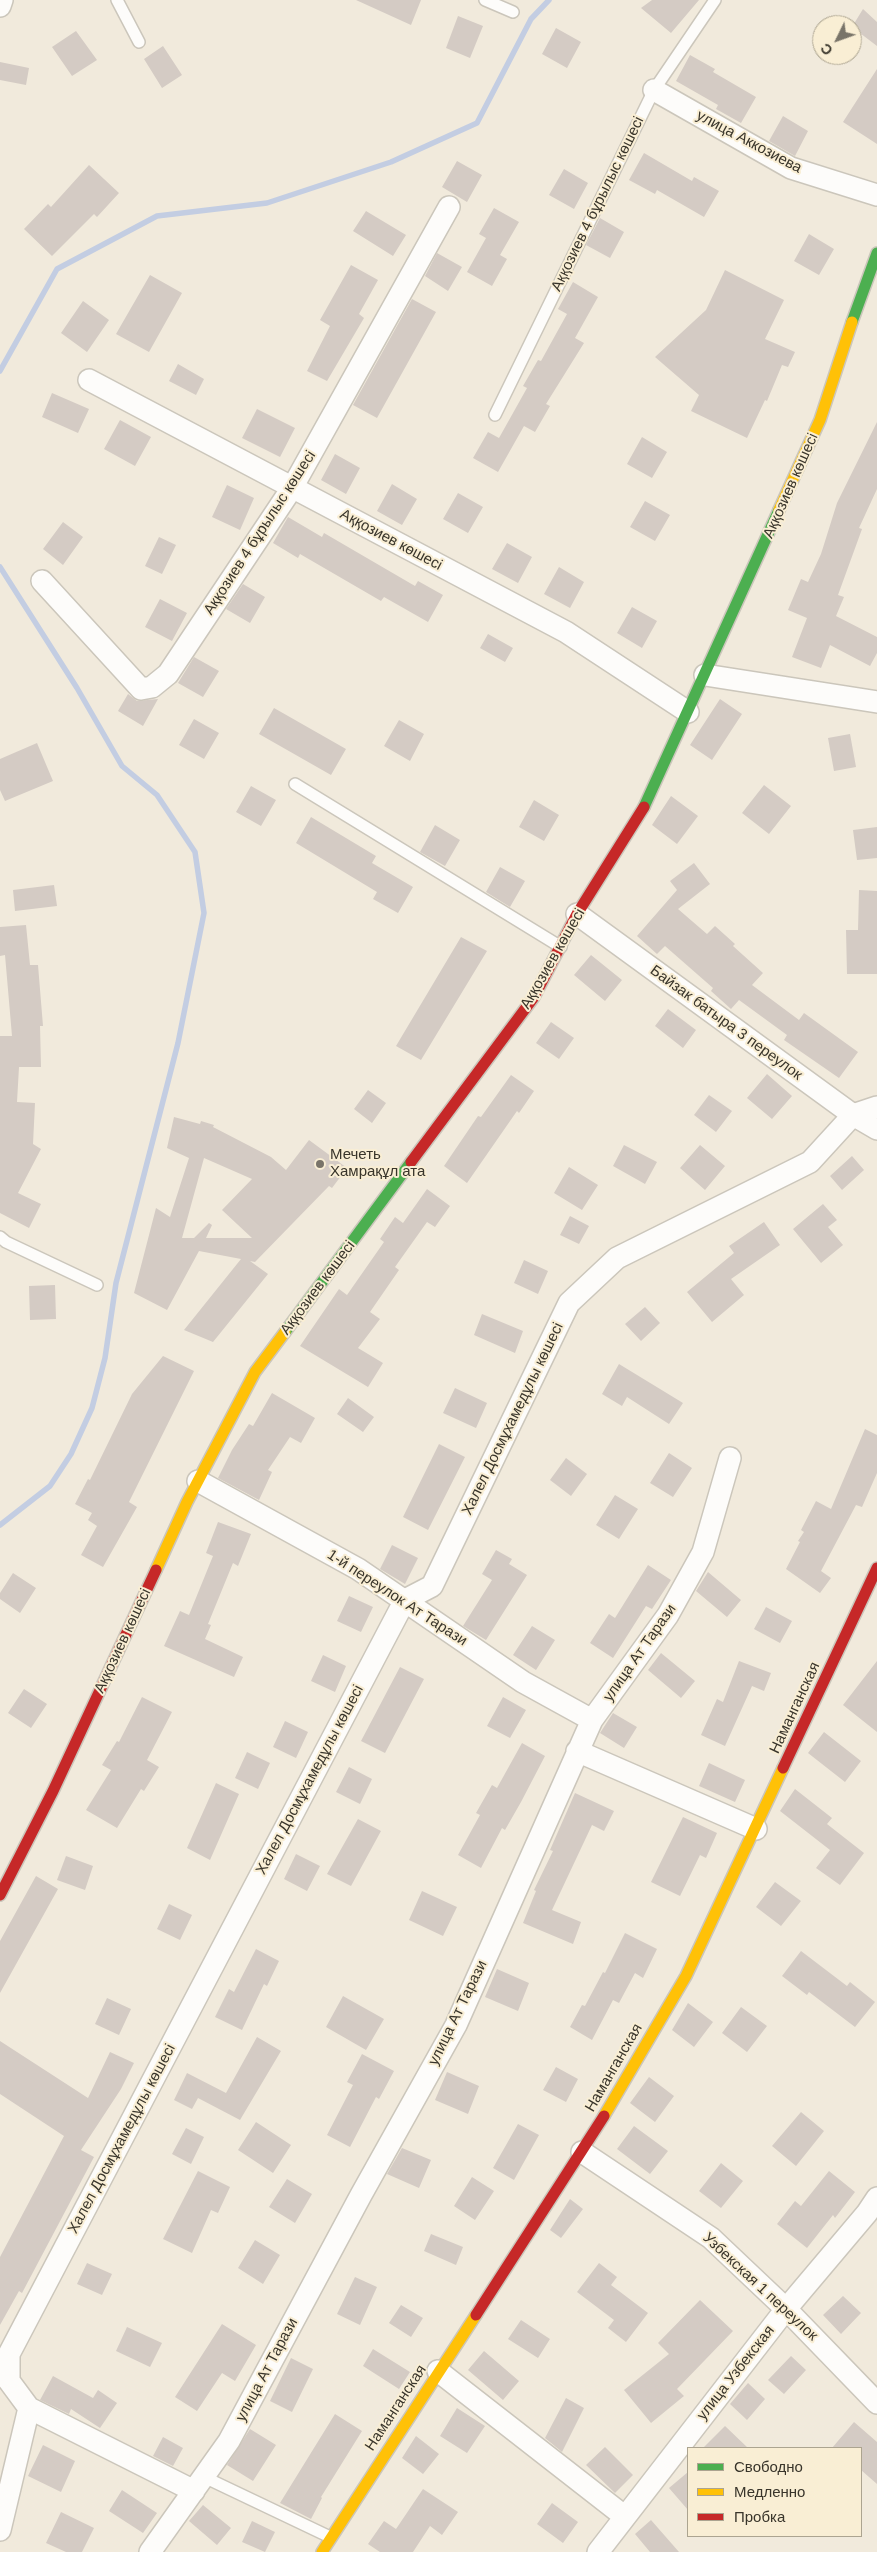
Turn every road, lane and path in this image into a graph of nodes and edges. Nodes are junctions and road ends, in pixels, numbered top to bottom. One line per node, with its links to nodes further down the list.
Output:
1 (2, 0): 5 (street)
2 (117, 0): 7 (lane)
3 (485, 0): 6 (lane)
4 (715, 0): 8 (lane, Аққозиев 4 бұрылыс көшесі)
5 (0, 6)
6 (513, 12)
7 (139, 42)
8 (654, 90): 9 (street, улица Аккозиева); 14 (lane, Аққозиев 4 бұрылыс көшесі)
9 (877, 195)
10 (449, 207): 15 (street, Аққозиев 4 бұрылыс көшесі)
11 (877, 253): 12 (main road, Аққозиев көшесі)
12 (871, 283): 17 (main road, Аққозиев көшесі)
13 (88, 380): 15 (street, Аққозиев көшесі)
14 (494, 415)
15 (292, 488): 16 (street, Аққозиев 4 бұрылыс көшесі); 19 (street, Аққозиев көшесі)
16 (42, 581)
17 (705, 675): 18 (street); 19 (main road, Аққозиев көшесі)
18 (877, 704)
19 (688, 712): 21 (main road, Аққозиев көшесі)
20 (296, 784): 22 (lane)
21 (577, 914): 22 (main road, Аққозиев көшесі); 24 (street, Байзак батыра 3 переулок)
22 (561, 947): 29 (main road, Аққозиев көшесі)
23 (877, 1107): 24 (street)
24 (853, 1116): 25 (street, Байзак батыра 3 переулок); 31 (street, Халел Досмұхамедұлы көшесі)
25 (877, 1129)
26 (0, 1237): 27 (lane)
27 (97, 1285)
28 (730, 1458): 32 (street, улица Ат Тарази)
29 (198, 1481): 31 (street, 1-й переулок Ат Тарази); 36 (main road, Аққозиев көшесі)
30 (877, 1568): 34 (main road, Наманганская)
31 (405, 1600): 32 (street, 1-й переулок Ат Тарази); 43 (street, Халел Досмұхамедұлы көшесі)
32 (592, 1720): 33 (street, улица Ат Тарази)
33 (577, 1751): 34 (street); 44 (street, улица Ат Тарази)
34 (756, 1829): 38 (main road, Наманганская)
35 (0, 1862): 36 (lane)
36 (13, 1870): 37 (main road, Аққозиев көшесі)
37 (0, 1895)
38 (582, 2152): 40 (street, Узбекская 1 переулок); 41 (main road, Наманганская)
39 (877, 2198): 40 (street, улица Узбекская)
40 (786, 2309): 42 (street, Узбекская 1 переулок); 46 (street, улица Узбекская)
41 (438, 2371): 46 (street); 48 (main road, Наманганская)
42 (877, 2403)
43 (29, 2408): 44 (street, Халел Досмұхамедұлы көшесі); 45 (street)
44 (199, 2484): 48 (lane); 49 (street, улица Ат Тарази)
45 (5, 2495): 47 (street)
46 (624, 2516): 51 (street, улица Узбекская)
47 (0, 2530)
48 (330, 2537): 50 (main road, Наманганская)
49 (150, 2552)
50 (322, 2552)
51 (598, 2552)

